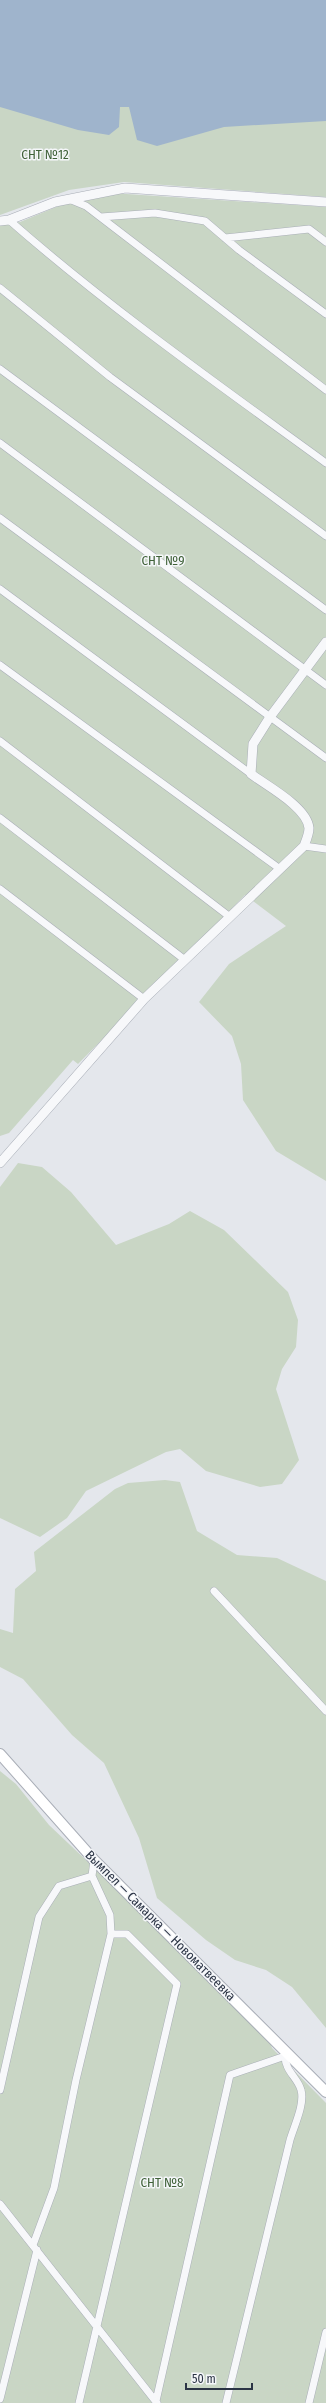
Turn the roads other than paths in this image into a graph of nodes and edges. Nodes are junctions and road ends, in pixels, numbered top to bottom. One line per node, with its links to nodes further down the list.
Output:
1 (68, 199): 2 (street); 3 (street); 4 (street)
2 (326, 202)
3 (101, 217): 5 (street); 10 (street)
4 (5, 221): 12 (street)
5 (224, 238): 6 (street); 8 (street)
6 (326, 242)
7 (0, 288): 14 (street)
8 (326, 314)
9 (0, 368): 16 (street)
10 (326, 390)
11 (0, 443): 19 (street)
12 (326, 463)
13 (0, 518): 21 (street)
14 (326, 536)
15 (0, 589): 24 (street)
16 (326, 610)
17 (326, 642): 19 (street)
18 (0, 665): 28 (street)
19 (305, 669): 20 (street); 21 (street)
20 (326, 685)
21 (270, 717): 23 (street); 24 (street)
22 (0, 741): 30 (street)
23 (326, 758)
24 (251, 774): 26 (street)
25 (0, 818): 31 (street)
26 (304, 846): 27 (street); 28 (street)
27 (326, 849)
28 (280, 869): 30 (street)
29 (0, 889): 32 (street)
30 (230, 917): 31 (street)
31 (185, 960): 32 (street)
32 (144, 999): 33 (street)
33 (0, 1163)
34 (214, 1591): 35 (street)
35 (326, 1711)
36 (0, 1754): 37 (main road, Вымпел — Самарка — Новоматвеевка)
37 (94, 1860): 38 (street); 40 (main road, Вымпел — Самарка — Новоматвеевка)
38 (92, 1876): 39 (street); 41 (street)
39 (111, 1934): 44 (street); 45 (street)
40 (286, 2055): 42 (main road, Вымпел — Самарка — Новоматвеевка); 48 (street); 50 (street)
41 (0, 2090)
42 (326, 2092)
43 (0, 2204): 44 (street)
44 (35, 2248): 45 (street); 47 (street)
45 (96, 2325): 48 (street); 49 (street)
46 (326, 2332): 51 (street)
47 (0, 2399)
48 (156, 2402)
49 (79, 2403)
50 (226, 2403)
51 (309, 2403)

